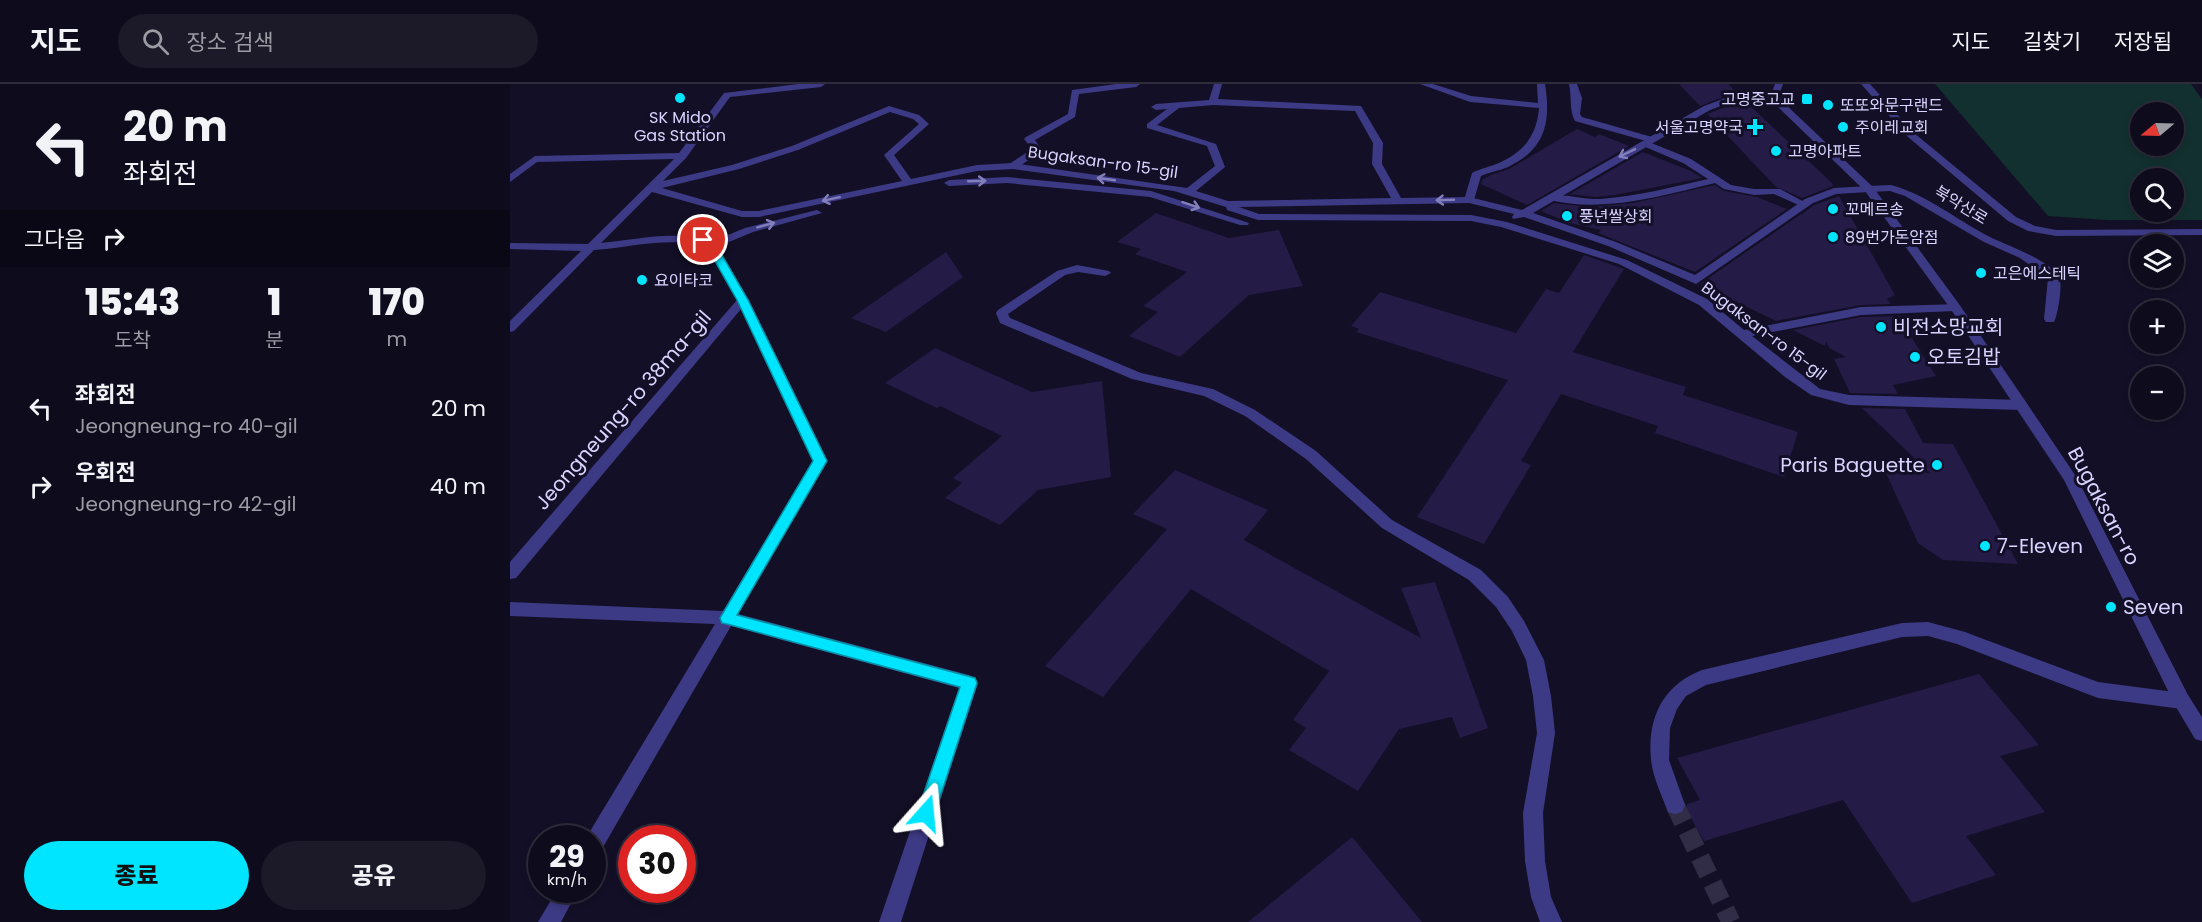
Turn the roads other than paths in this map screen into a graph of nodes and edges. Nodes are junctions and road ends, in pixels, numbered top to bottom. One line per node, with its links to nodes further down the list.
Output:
1 (821, 84): 14 (street)
2 (1136, 84): 15 (street, Bugaksan-ro 15-gil)
3 (1218, 84): 9 (street)
4 (1424, 84): 10 (street)
5 (1541, 84): 10 (street)
6 (1574, 84): 13 (street)
7 (1865, 84): 30 (street)
8 (1774, 88): 13 (street); 20 (street, Bugaksan-ro)
9 (1213, 102): 12 (street); 25 (street)
10 (1545, 106): 23 (street)
11 (1156, 107): 12 (street)
12 (1174, 107): 21 (street, Bugaksan-ro 15-gil)
13 (1647, 142): 17 (street); 22 (street, one-way to 22)
14 (683, 156): 16 (street); 19 (street)
15 (1013, 166): 18 (street, Bugaksan-ro 15-gil); 21 (street, Bugaksan-ro 15-gil, one-way to 15)
16 (510, 179)
17 (1717, 180): 22 (street); 26 (street)
18 (909, 183): 19 (street, Bugaksan-ro 15-gil, one-way to 19); 19 (street)
19 (650, 188): 33 (street)
20 (1869, 189): 26 (street, 북악산로); 36 (street, Bugaksan-ro); 37 (street, 북악산로)
21 (1189, 192): 24 (street, Bugaksan-ro 15-gil)
22 (1553, 198): 27 (street)
23 (1468, 200): 25 (street, Bugaksan-ro 15-gil, one-way to 25); 27 (street, Bugaksan-ro 15-gil)
24 (1215, 201): 25 (street, Bugaksan-ro 15-gil); 28 (street, Bugaksan-ro 15-gil)
25 (1398, 202)
26 (1803, 204): 27 (street)
27 (1522, 213): 29 (street)
28 (1312, 218): 29 (street, Bugaksan-ro 15-gil); 32 (street, one-way to 28)
29 (1503, 224): 39 (street, Bugaksan-ro 15-gil)
30 (2202, 232)
31 (510, 246): 33 (street)
32 (711, 246): 33 (street); 35 (street)
33 (592, 248): 38 (street)
34 (1105, 273): 51 (street)
35 (743, 300): 41 (street, Jeongneung-ro 38ma-gil); 43 (street)
36 (1955, 307): 39 (street); 40 (street, Bugaksan-ro)
37 (2050, 319)
38 (510, 328)
39 (1741, 334): 40 (street, Bugaksan-ro 15-gil)
40 (2021, 405): 44 (street, Bugaksan-ro)
41 (510, 573)
42 (510, 609): 43 (street)
43 (727, 618): 47 (street); 50 (street)
44 (2182, 701): 45 (street, Bugaksan-ro); 46 (street)
45 (2202, 733)
46 (1676, 805)
47 (605, 825)
48 (560, 903): 49 (street)
49 (549, 922)
50 (890, 922)
51 (1551, 922)

